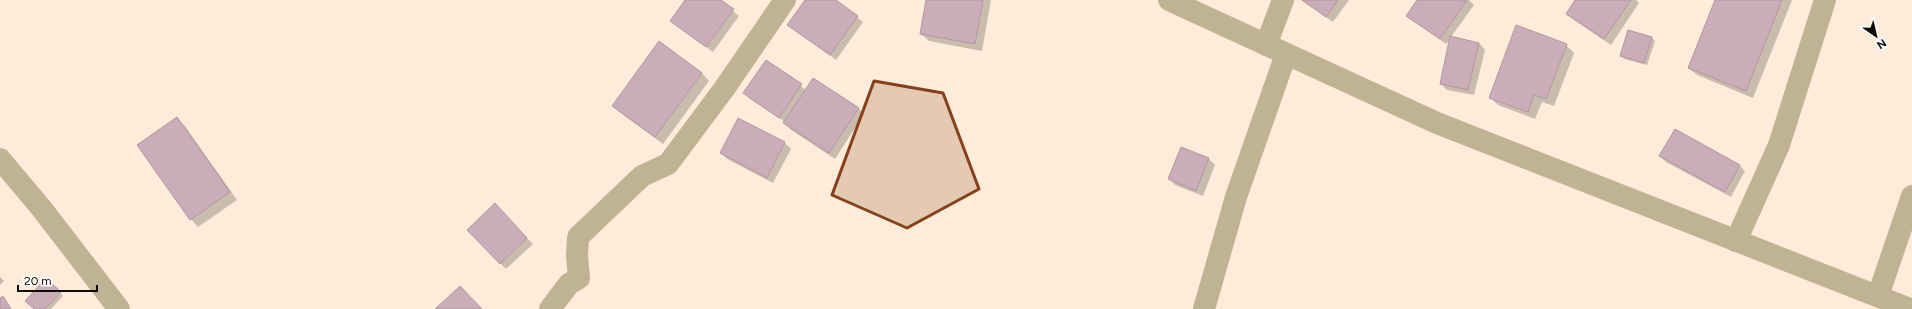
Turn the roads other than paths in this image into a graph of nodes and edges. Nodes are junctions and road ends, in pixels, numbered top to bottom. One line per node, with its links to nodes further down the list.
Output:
1 (785, 0): 12 (street)
2 (1169, 0): 5 (street)
3 (1283, 0): 5 (street)
4 (1825, 0): 9 (street)
5 (1266, 45): 6 (street)
6 (1286, 54): 9 (street); 13 (street)
7 (0, 160): 11 (street)
8 (1912, 196): 10 (street)
9 (1736, 241): 10 (street)
10 (1878, 296): 14 (street)
11 (119, 309)
12 (550, 309)
13 (1204, 309)
14 (1910, 309)

